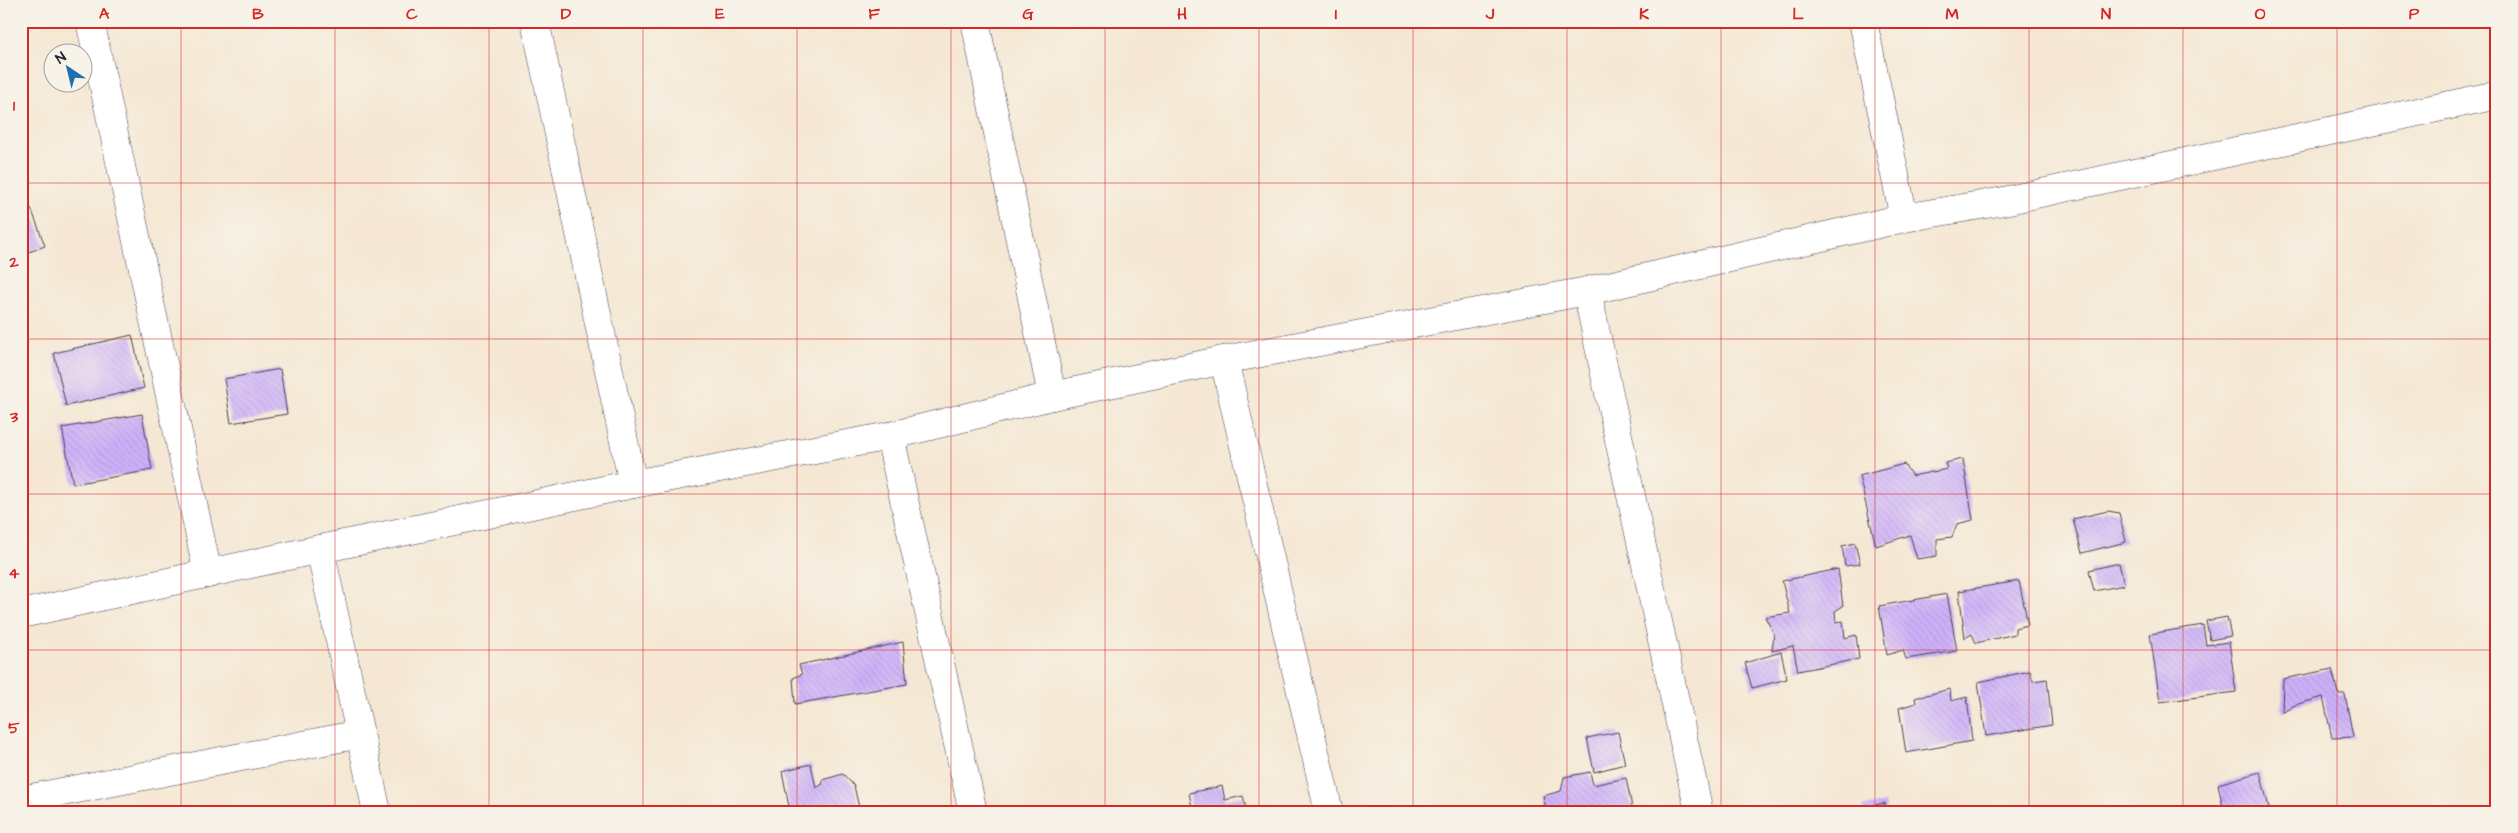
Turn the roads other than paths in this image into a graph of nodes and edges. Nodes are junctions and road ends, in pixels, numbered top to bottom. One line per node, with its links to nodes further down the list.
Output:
1 (90, 21): 13 (street)
2 (535, 21): 11 (street)
3 (975, 21): 9 (street)
4 (1863, 21): 6 (street)
5 (2497, 95): 6 (street)
6 (1904, 218): 7 (street)
7 (1587, 291): 8 (street); 20 (street)
8 (1224, 360): 9 (street); 19 (street)
9 (1052, 396): 10 (street)
10 (890, 436): 11 (street); 18 (street)
11 (634, 484): 12 (street)
12 (320, 549): 13 (street); 15 (street)
13 (208, 574): 14 (street)
14 (21, 614)
15 (360, 734): 16 (street); 17 (street)
16 (21, 800)
17 (377, 812)
18 (973, 812)
19 (1329, 812)
20 (1699, 812)

